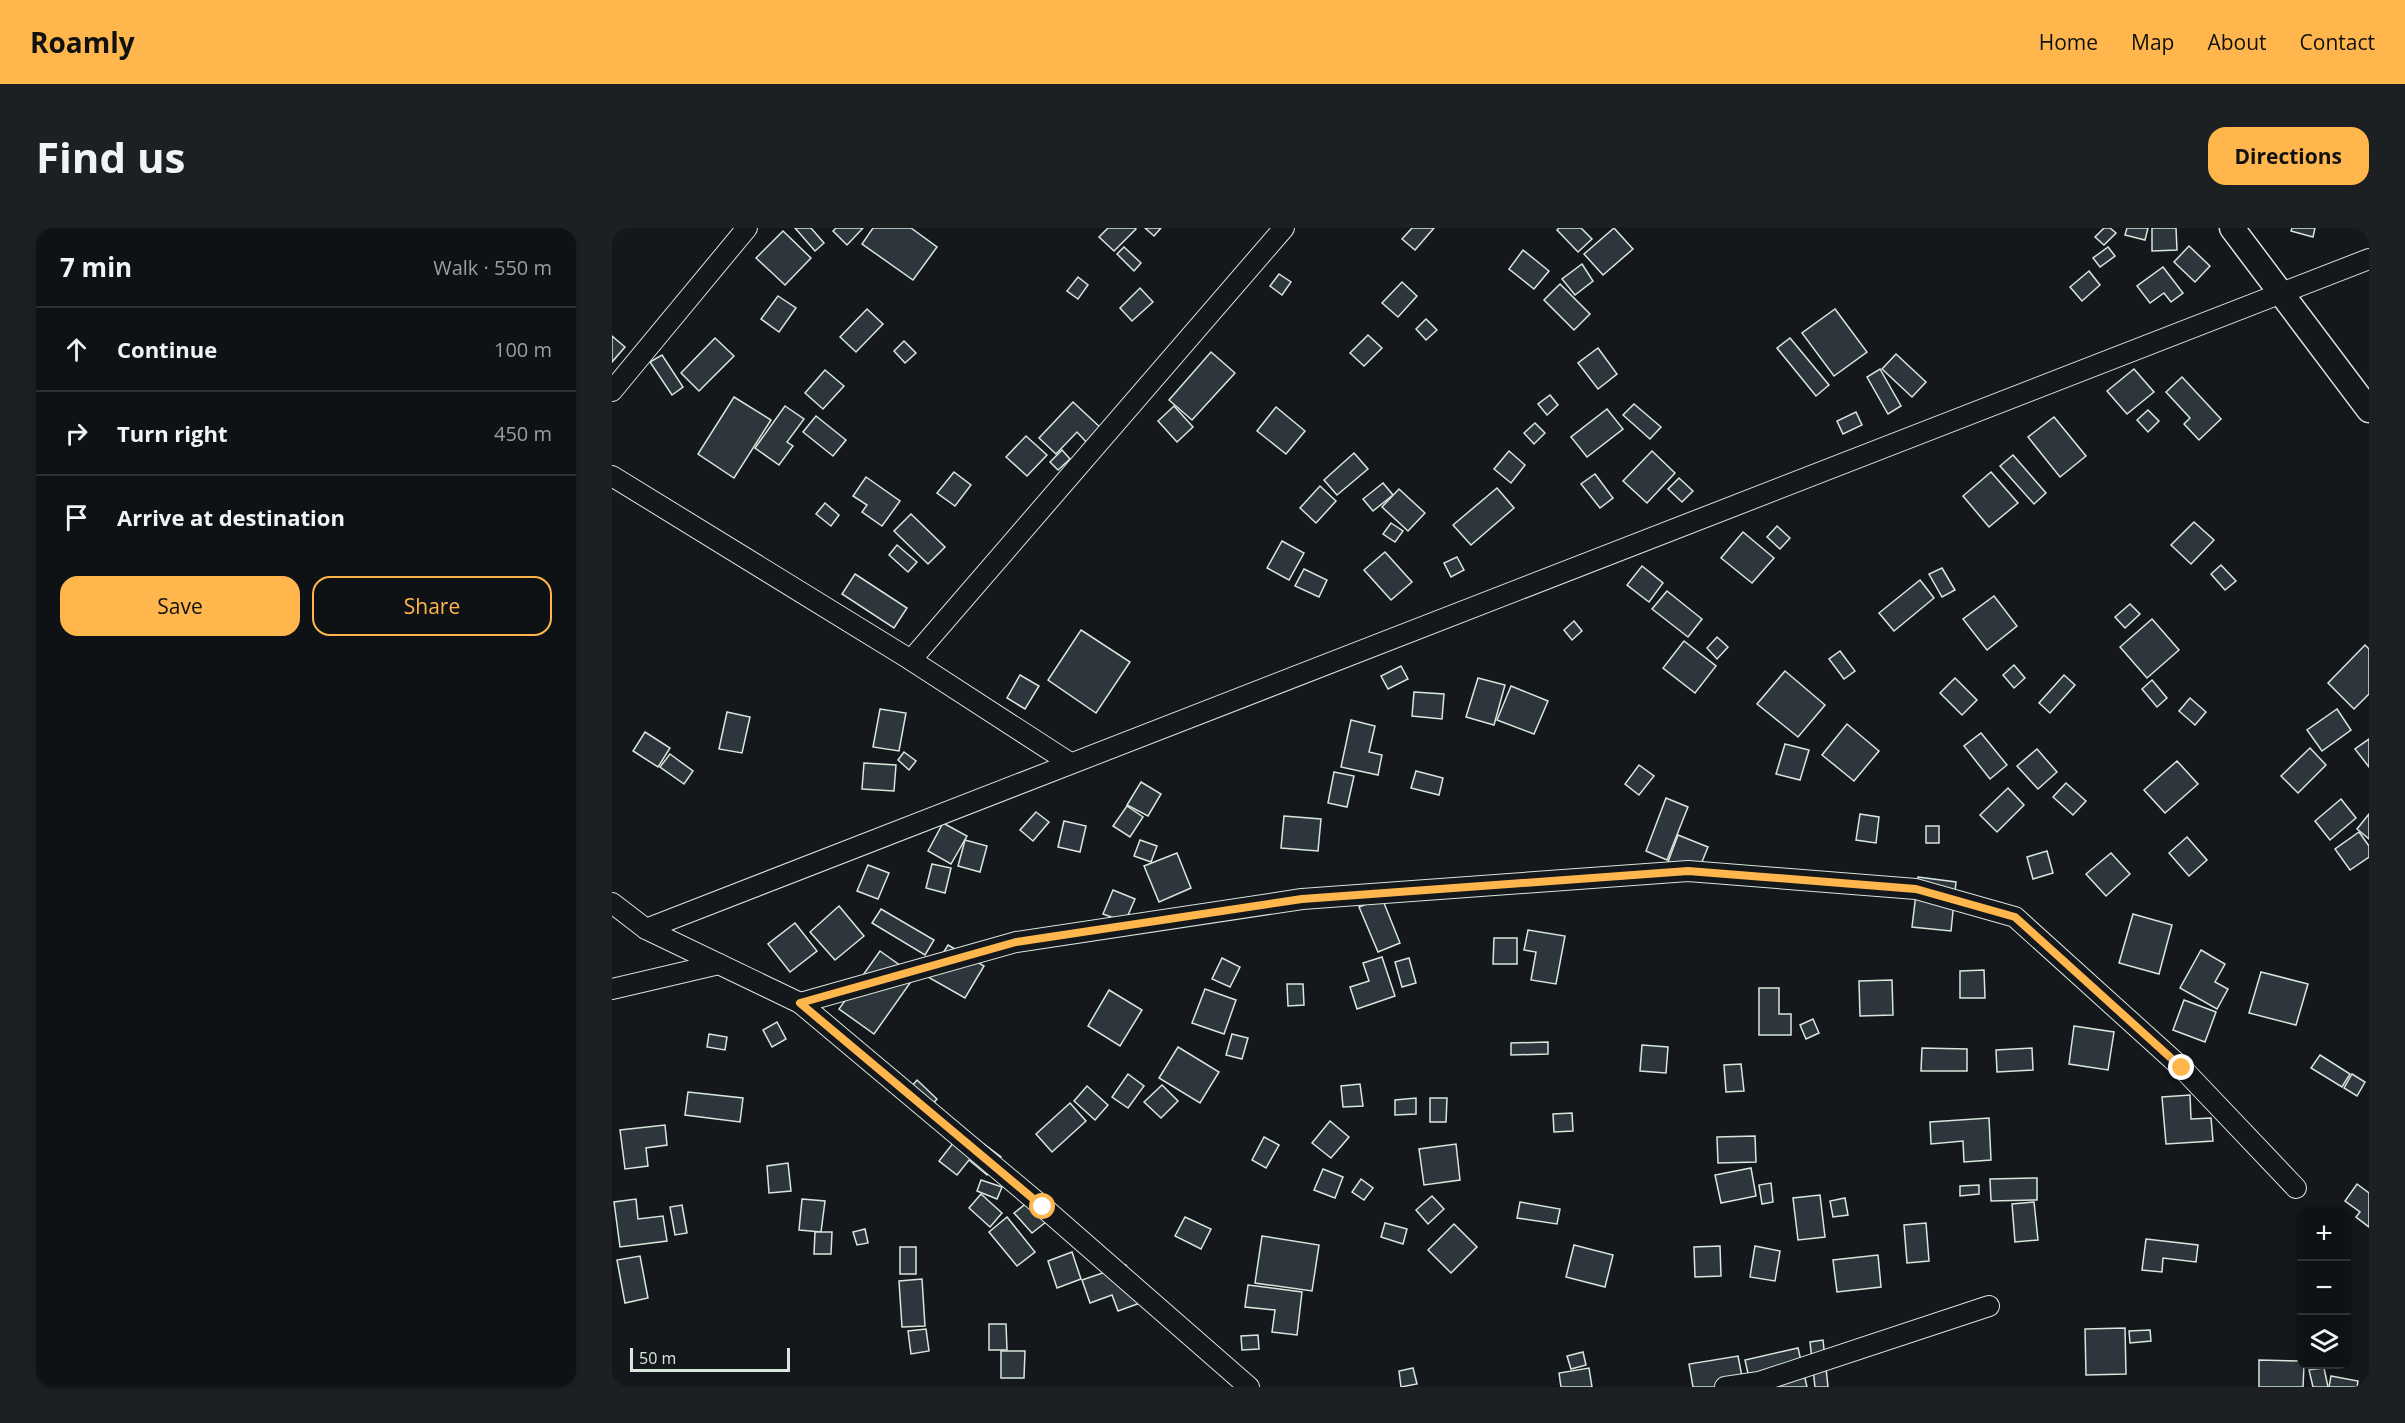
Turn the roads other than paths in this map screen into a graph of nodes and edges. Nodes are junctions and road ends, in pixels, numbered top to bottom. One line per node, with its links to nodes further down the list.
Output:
1 (747, 228): 6 (street)
2 (1284, 228): 9 (street)
3 (2232, 228): 5 (street)
4 (2369, 259): 5 (street)
5 (2281, 292): 7 (street); 10 (street)
6 (612, 391)
7 (2369, 410)
8 (612, 476): 9 (street)
9 (911, 660): 10 (street)
10 (1070, 764): 12 (street)
11 (612, 903): 12 (street)
12 (646, 929): 13 (street)
13 (719, 964): 14 (street); 15 (street)
14 (612, 989)
15 (800, 1003): 16 (street); 18 (street)
16 (2296, 1188)
17 (1989, 1306): 19 (street)
18 (1249, 1387)
19 (1725, 1387)

